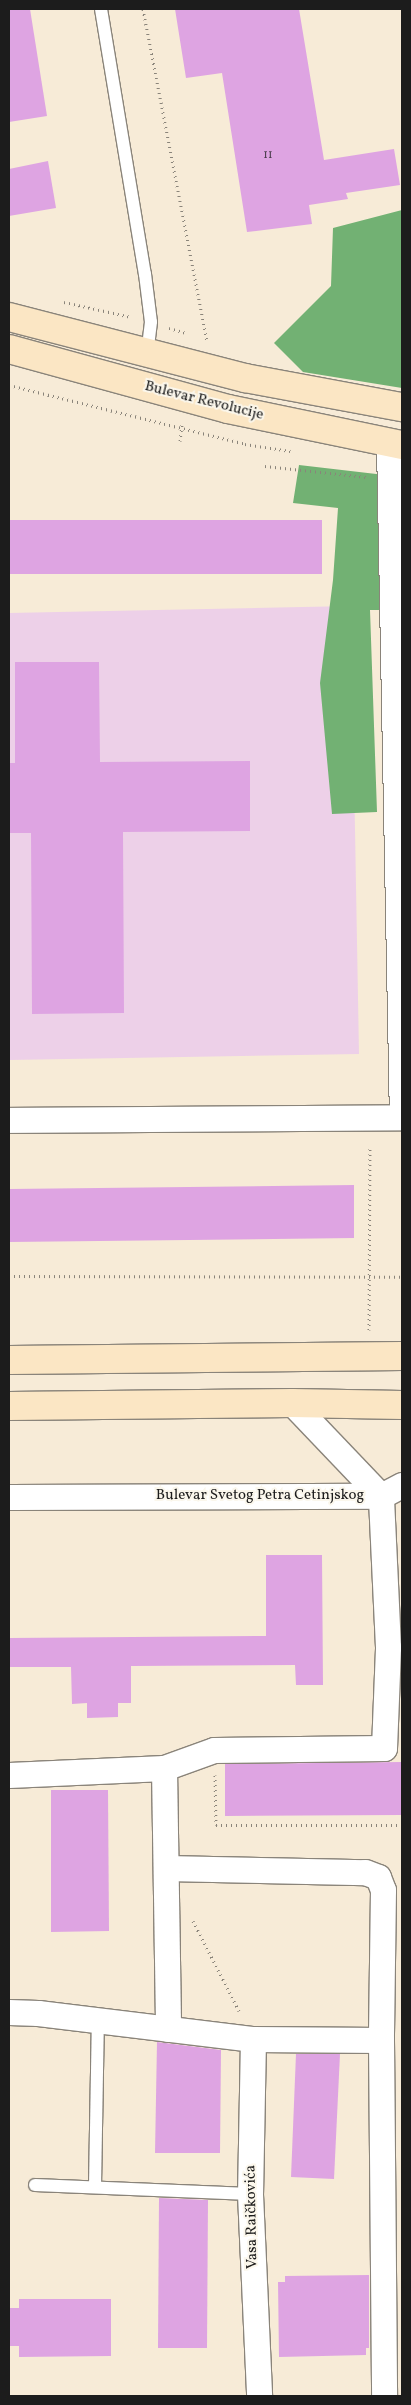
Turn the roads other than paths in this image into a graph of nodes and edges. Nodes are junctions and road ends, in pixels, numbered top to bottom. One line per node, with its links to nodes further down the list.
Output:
1 (101, 9): 4 (lane)
2 (9, 317): 4 (main road)
3 (9, 349): 6 (main road, Bulevar Revolucije)
4 (147, 354): 5 (main road)
5 (402, 407)
6 (396, 444): 7 (street)
7 (398, 720): 8 (street)
8 (402, 1117): 9 (street)
9 (9, 1120)
10 (402, 1356): 11 (main road)
11 (9, 1360)
12 (292, 1403): 13 (main road); 14 (main road); 15 (street, Bulevar Svetog Petra Cetinjskog)
13 (402, 1405)
14 (9, 1406)
15 (392, 1490): 16 (street, Bulevar Svetog Petra Cetinjskog); 17 (street)
16 (9, 1497)
17 (395, 1647): 18 (street)
18 (164, 1768): 19 (street); 20 (street)
19 (9, 1775)
20 (166, 1868): 23 (street); 25 (street)
21 (9, 2012): 22 (street)
22 (98, 2020): 23 (street); 27 (lane)
23 (168, 2029): 24 (street)
24 (253, 2039): 25 (street); 28 (street, Vasa Raičkovića)
25 (381, 2040): 29 (street)
26 (35, 2185): 27 (lane)
27 (95, 2186): 28 (lane)
28 (250, 2194): 30 (street, Vasa Raičkovića)
29 (392, 2205): 31 (street)
30 (259, 2396)
31 (384, 2396)

